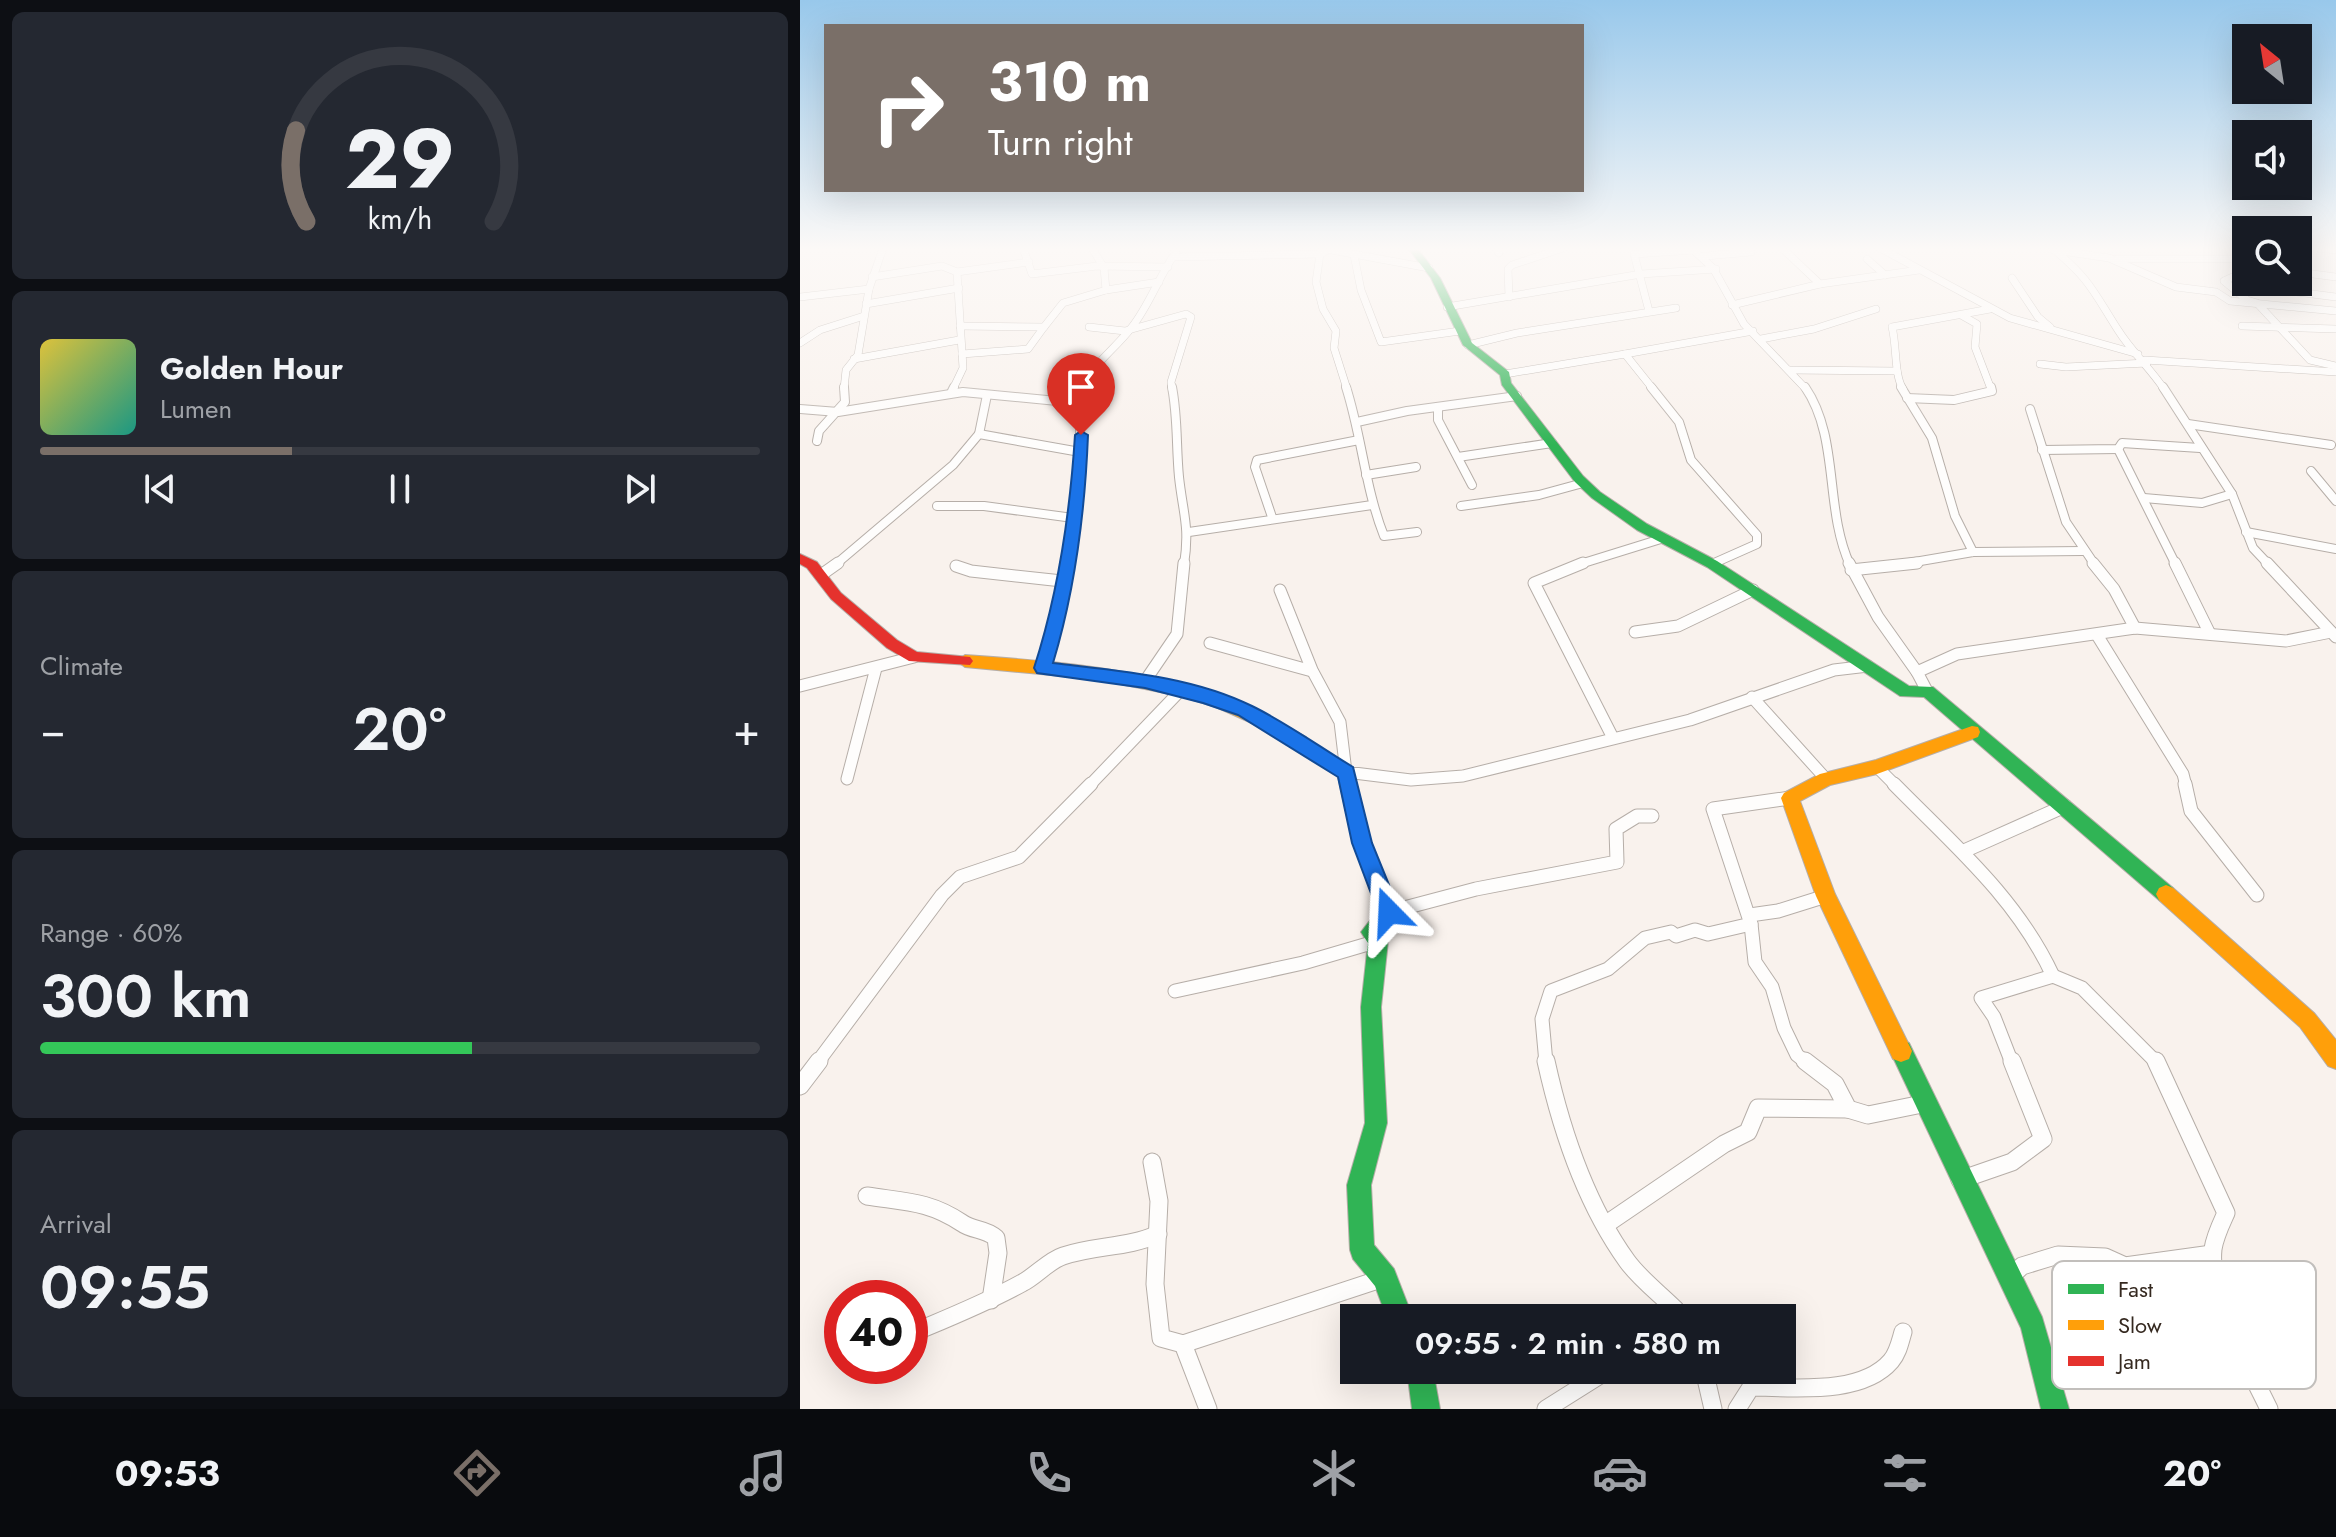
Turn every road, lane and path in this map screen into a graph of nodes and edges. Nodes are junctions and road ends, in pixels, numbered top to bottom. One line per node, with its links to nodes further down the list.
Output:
1 (960, 314): 16 (street)
2 (1054, 314): 19 (street)
3 (1142, 314): 23 (street)
4 (1326, 314): 46 (street)
5 (1370, 314): 25 (street)
6 (1451, 314): 25 (street)
7 (1632, 314): 25 (street)
8 (1739, 314): 24 (street)
9 (1861, 314): 24 (street)
10 (1961, 314): 35 (street); 40 (street)
11 (2006, 314): 21 (street)
12 (2036, 314): 21 (street)
13 (2109, 314): 30 (street)
14 (2267, 314): 18 (street)
15 (864, 316): 27 (street); 31 (street)
16 (960, 326): 19 (street); 26 (street)
17 (2242, 326): 18 (street)
18 (2278, 326): 22 (street); 33 (street)
19 (1044, 327): 28 (street)
20 (1089, 327): 23 (street)
21 (2050, 327): 30 (street)
22 (2336, 329)
23 (1130, 330): 41 (street); 71 (street)
24 (1757, 335): 29 (street); 34 (street)
25 (1464, 338): 36 (street)
26 (959, 340): 28 (street); 31 (street)
27 (800, 343)
28 (962, 354): 37 (street)
29 (1625, 354): 36 (street); 79 (street)
30 (2144, 359): 32 (street); 33 (street); 47 (street)
31 (850, 360): 45 (street)
32 (2040, 364)
33 (2336, 369)
34 (1789, 370): 35 (street); 81 (street)
35 (1897, 371): 40 (street)
36 (1505, 374): 39 (street)
37 (951, 393): 38 (street); 45 (street)
38 (987, 395): 41 (street); 48 (street)
39 (1517, 396): 42 (street); 51 (street)
40 (1907, 398): 77 (street)
41 (1078, 403): 56 (street)
42 (1438, 407): 46 (street); 57 (street)
43 (800, 409): 45 (street)
44 (2030, 409): 55 (street)
45 (836, 415): 50 (street)
46 (1357, 422): 49 (street)
47 (2188, 424): 52 (street); 53 (street)
48 (979, 434): 56 (street); 82 (street)
49 (1359, 440): 60 (street); 69 (street)
50 (817, 441)
51 (1552, 443): 57 (street); 61 (street)
52 (2331, 445)
53 (2200, 448): 54 (street); 63 (street)
54 (2118, 449): 55 (street); 64 (street)
55 (2042, 450): 76 (street)
56 (1080, 452): 70 (street)
57 (1458, 457): 62 (street)
58 (1416, 467): 60 (street)
59 (2311, 471): 65 (street)
60 (1366, 475): 66 (street)
61 (1583, 483): 68 (street); 74 (street)
62 (1472, 485)
63 (2232, 494): 64 (street); 73 (street)
64 (2144, 498): 88 (street)
65 (2336, 501)
66 (1372, 505): 69 (street); 72 (street)
67 (937, 506): 70 (street)
68 (1461, 506)
69 (1272, 517): 71 (street)
70 (1073, 518): 83 (street)
71 (1189, 532): 98 (street)
72 (1417, 532)
73 (2246, 532): 75 (street); 89 (street)
74 (1664, 538): 79 (street); 104 (street)
75 (2336, 549)
76 (2083, 551): 77 (street); 86 (street)
77 (1973, 552): 81 (street)
78 (800, 558): 82 (street)
79 (1712, 564): 85 (street)
80 (956, 566): 83 (street)
81 (1851, 570): 97 (street)
82 (821, 575): 92 (street)
83 (1062, 581): 95 (street)
84 (1280, 590): 96 (street)
85 (1753, 590): 87 (street); 93 (street)
86 (2135, 628): 88 (street); 90 (street)
87 (1635, 632)
88 (2209, 632): 89 (street)
89 (2334, 634)
90 (2097, 635): 97 (street); 113 (street)
91 (1210, 643): 96 (street)
92 (914, 657): 94 (street); 95 (street)
93 (1869, 666): 101 (street); 102 (street)
94 (876, 668): 99 (street); 107 (street)
95 (1043, 668): 98 (street)
96 (1312, 671): 106 (street)
97 (1917, 672): 101 (street)
98 (1145, 681): 100 (street)
99 (800, 686)
100 (1180, 691): 106 (street); 121 (street)
101 (1927, 691): 103 (street)
102 (1752, 697): 104 (street); 108 (street)
103 (1972, 732): 105 (street); 110 (street)
104 (1613, 738): 106 (street)
105 (1877, 767): 108 (street); 112 (street)
106 (1346, 772): 115 (street)
107 (847, 779)
108 (1826, 779): 109 (street)
109 (1790, 798): 114 (street); 116 (street)
110 (2065, 806): 112 (street); 120 (street)
111 (1652, 816): 115 (street)
112 (1964, 851): 118 (street)
113 (2257, 895)
114 (1826, 896): 116 (street); 122 (street)
115 (1389, 912): 117 (street)
116 (1751, 920): 123 (street); 127 (street)
117 (1378, 941): 119 (street); 133 (street)
118 (2053, 976): 125 (street); 129 (street)
119 (1175, 991)
120 (2336, 1058)
121 (800, 1086)
122 (1927, 1103): 123 (street); 125 (street)
123 (1848, 1109): 127 (street)
124 (1152, 1162): 128 (street)
125 (1960, 1180): 134 (street)
126 (867, 1196): 135 (street)
127 (1605, 1225): 137 (street)
128 (1158, 1234): 135 (street); 140 (street)
129 (2212, 1254): 131 (street); 132 (street)
130 (2114, 1261): 134 (street)
131 (2161, 1261)
132 (2214, 1261)
133 (1385, 1278): 136 (street); 140 (street)
134 (2009, 1279): 150 (street)
135 (991, 1300): 138 (street)
136 (1395, 1304)
137 (1663, 1304)
138 (928, 1326)
139 (1903, 1332): 149 (street)
140 (1183, 1344): 145 (street)
141 (1422, 1384): 146 (street)
142 (1586, 1384): 147 (street)
143 (1707, 1384): 148 (street)
144 (2260, 1389): 151 (street)
145 (1208, 1409)
146 (1426, 1409)
147 (1546, 1409)
148 (1713, 1409)
149 (1737, 1409)
150 (2055, 1409)
151 (2269, 1409)

